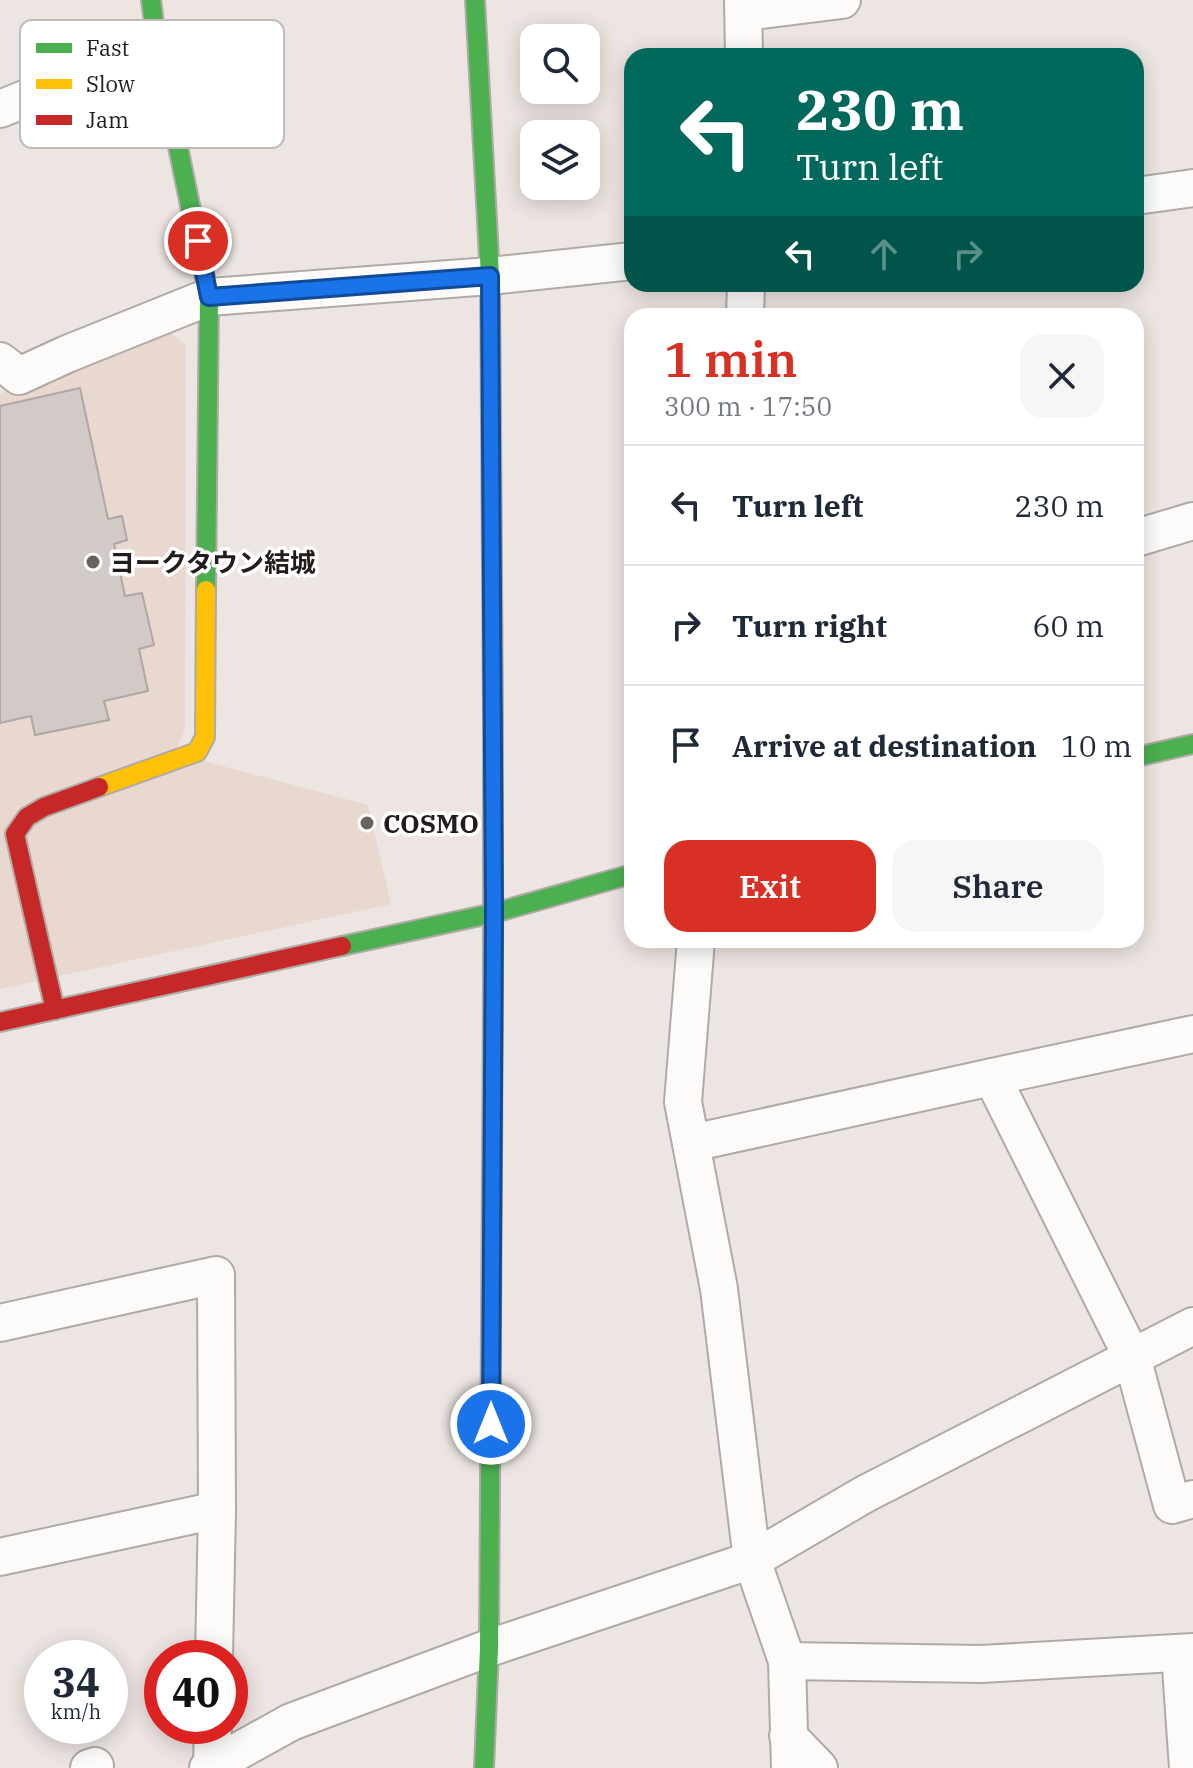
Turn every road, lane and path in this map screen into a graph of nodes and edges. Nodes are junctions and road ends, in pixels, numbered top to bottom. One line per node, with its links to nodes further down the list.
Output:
1 (151, 0): 5 (street)
2 (475, 0): 13 (street)
3 (842, 0): 4 (street)
4 (744, 6): 6 (street)
5 (154, 20)
6 (744, 48)
7 (20, 101): 8 (street)
8 (0, 109)
9 (178, 148): 14 (street)
10 (1193, 188): 11 (street)
11 (1144, 195)
12 (624, 262): 13 (street)
13 (490, 276): 14 (street); 21 (street)
14 (209, 297): 15 (street); 23 (street)
15 (0, 361)
16 (1193, 521): 17 (street)
17 (1144, 536)
18 (1193, 744): 19 (street)
19 (1144, 755)
20 (624, 876): 21 (street)
21 (494, 913): 23 (street); 36 (street)
22 (695, 948): 27 (street)
23 (55, 1010): 24 (street)
24 (0, 1022)
25 (1193, 1034): 26 (street)
26 (992, 1077): 27 (street); 30 (street)
27 (692, 1143): 34 (street)
28 (0, 1323): 32 (street)
29 (1193, 1326): 30 (street)
30 (1132, 1357): 31 (street); 34 (street)
31 (1193, 1499)
32 (217, 1510): 33 (street); 35 (street)
33 (0, 1557)
34 (752, 1560): 36 (street); 38 (street)
35 (214, 1640)
36 (489, 1648): 41 (street); 42 (street)
37 (1187, 1652): 38 (street); 44 (street)
38 (787, 1661): 40 (street)
39 (212, 1744): 41 (street)
40 (789, 1752): 43 (street)
41 (210, 1767)
42 (484, 1768)
43 (819, 1768)
44 (1188, 1768)

